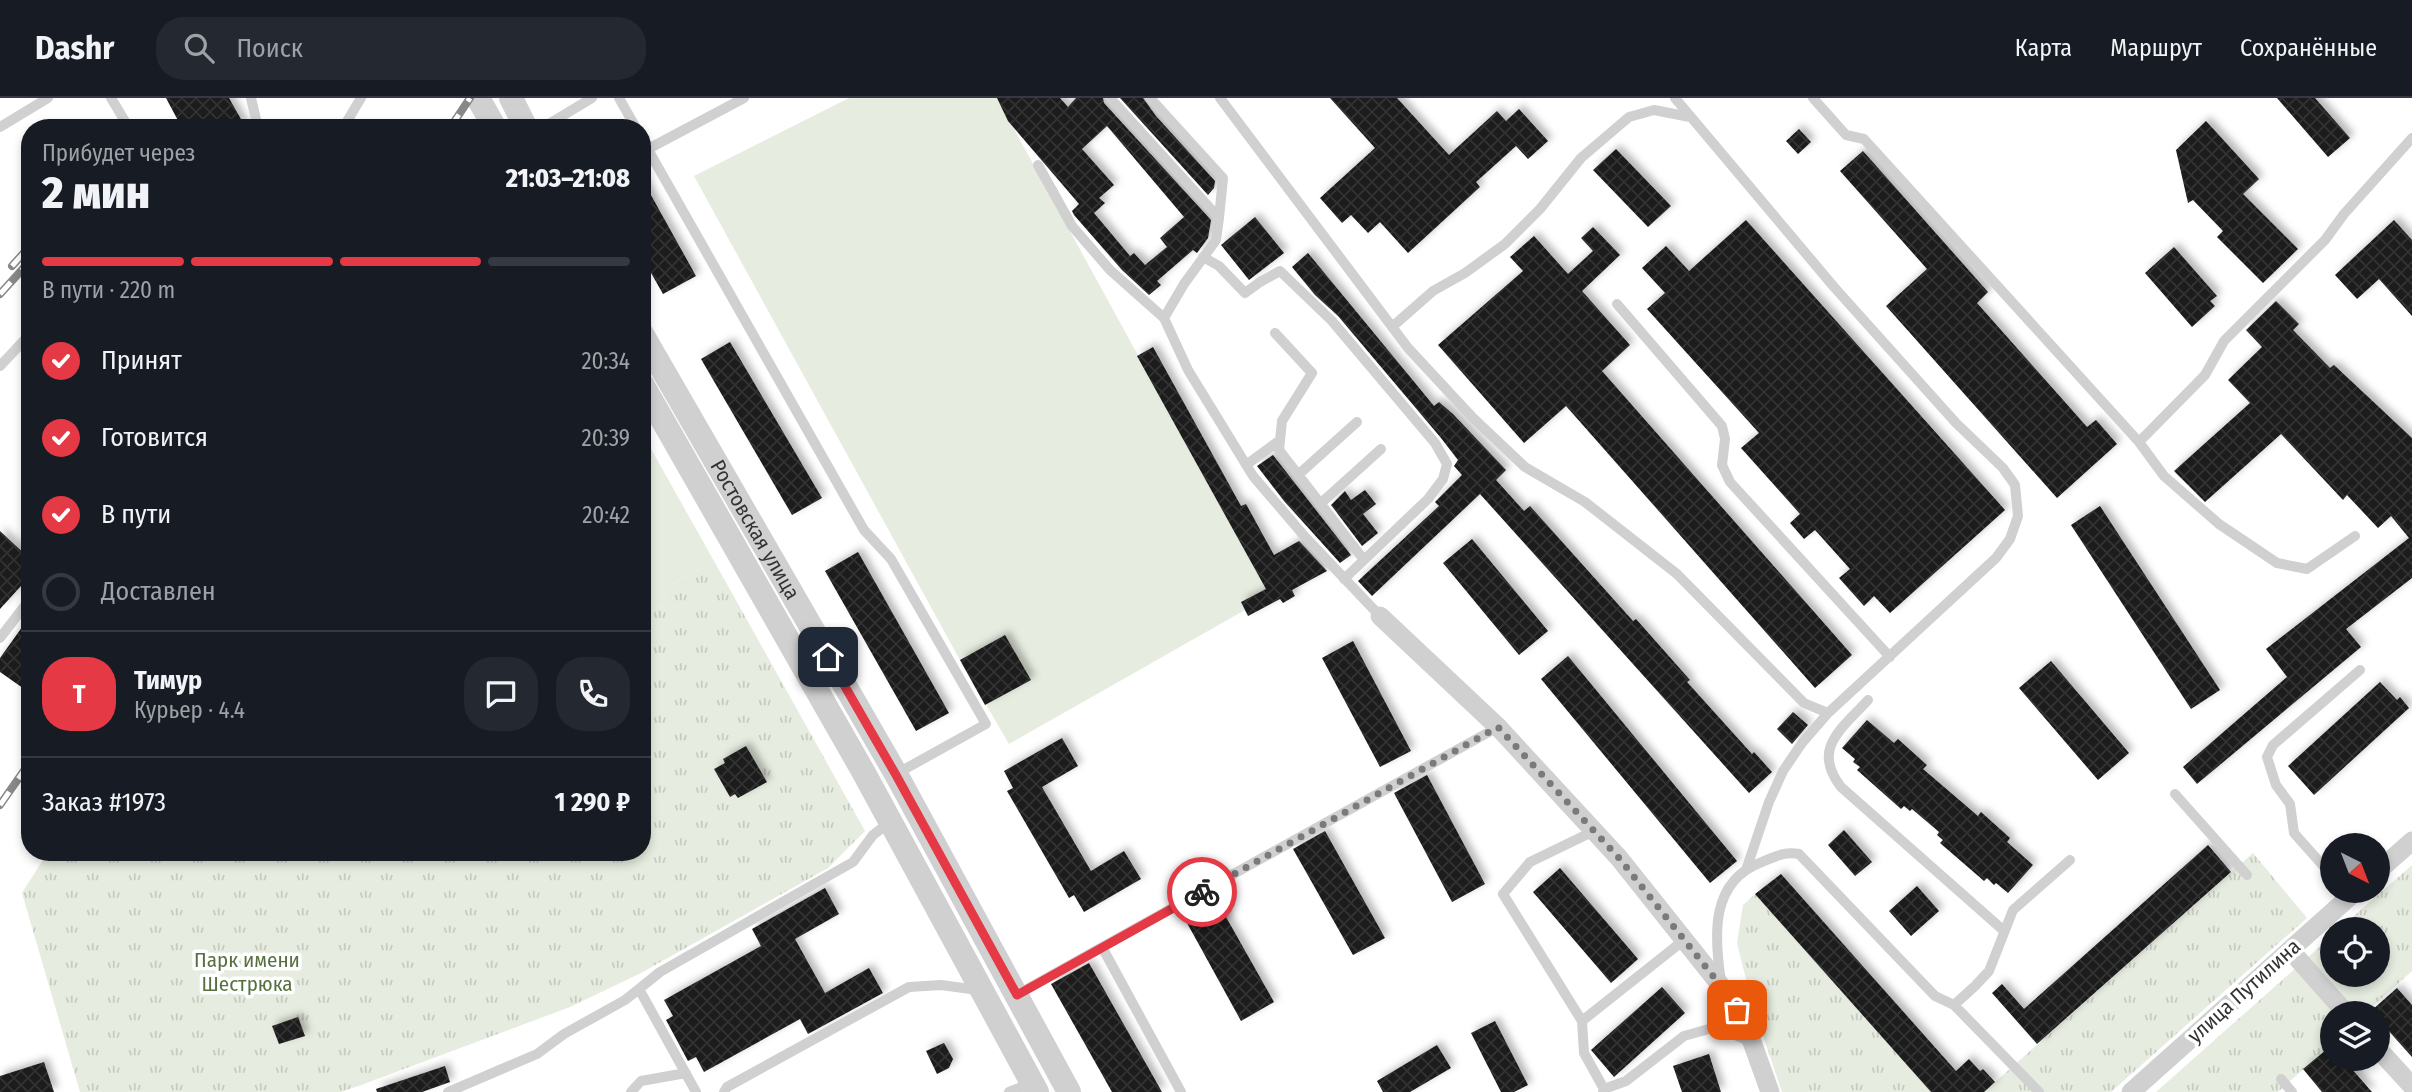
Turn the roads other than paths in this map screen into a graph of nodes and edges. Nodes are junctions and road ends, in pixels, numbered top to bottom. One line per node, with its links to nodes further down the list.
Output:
1 (48, 98): 23 (lane)
2 (111, 98): 16 (lane)
3 (251, 98): 17 (lane)
4 (361, 98): 18 (lane)
5 (478, 98): 19 (street)
6 (511, 98): 20 (street)
7 (592, 98): 21 (lane)
8 (619, 98): 22 (lane)
9 (744, 98): 25 (lane)
10 (1110, 98): 28 (lane)
11 (1150, 98): 28 (lane)
12 (1220, 98): 32 (lane)
13 (1675, 98): 15 (lane)
14 (1812, 98): 40 (lane)
15 (1690, 117): 32 (lane); 51 (lane)
16 (123, 119)
17 (256, 119)
18 (348, 119)
19 (490, 119)
20 (522, 119)
21 (557, 119)
22 (631, 119)
23 (0, 127)
24 (2412, 138): 40 (lane)
25 (651, 147)
26 (651, 154): 56 (lane)
27 (1038, 165): 31 (lane)
28 (1219, 218): 29 (lane)
29 (1203, 257): 31 (lane); 46 (lane)
30 (1617, 304): 51 (lane)
31 (1164, 318): 42 (lane)
32 (1392, 327): 54 (lane)
33 (1275, 333): 39 (lane)
34 (21, 344): 36 (lane)
35 (651, 350): 56 (street, Ростовская улица)
36 (0, 366)
37 (651, 400): 58 (street, Ростовская улица)
38 (1357, 422): 43 (lane)
39 (1280, 440): 42 (lane); 43 (lane)
40 (2139, 442): 45 (lane)
41 (1381, 449): 44 (lane)
42 (1246, 465): 47 (lane)
43 (1298, 475): 44 (lane)
44 (1320, 504): 46 (lane)
45 (2355, 536)
46 (1364, 560): 47 (lane)
47 (1344, 579): 49 (lane)
48 (21, 611): 50 (lane)
49 (1380, 616): 55 (street)
50 (0, 638)
51 (1890, 657): 54 (lane)
52 (2360, 670): 63 (lane)
53 (1868, 700): 67 (lane)
54 (1829, 713): 64 (lane)
55 (1498, 727): 59 (street); 69 (lane)
56 (896, 775): 74 (street, Ростовская улица)
57 (2175, 794): 65 (lane)
58 (890, 822): 72 (lane); 73 (street, Ростовская улица)
59 (1594, 831): 68 (street); 77 (lane)
60 (2412, 841): 62 (street)
61 (2070, 860): 67 (lane)
62 (2390, 860)
63 (2320, 862)
64 (1747, 867): 71 (lane); 76 (lane)
65 (2247, 875)
66 (2339, 903): 70 (street, улица Путилина)
67 (2003, 930): 76 (lane)
68 (1684, 940): 71 (street); 77 (lane)
69 (1102, 947): 74 (lane); 90 (lane)
70 (2290, 950): 75 (street); 93 (street, улица Путилина)
71 (1721, 986): 78 (street)
72 (639, 989): 80 (lane); 85 (lane)
73 (981, 990): 83 (street, Ростовская улица); 88 (lane)
74 (1017, 995): 89 (street, Ростовская улица)
75 (2335, 1001)
76 (1954, 1005): 92 (lane)
77 (1582, 1021): 84 (lane)
78 (1752, 1042): 84 (lane); 91 (street)
79 (2390, 1062): 82 (street)
80 (686, 1073): 86 (lane); 87 (lane)
81 (2281, 1079): 94 (lane)
82 (2412, 1086)
83 (1026, 1089)
84 (1603, 1091)
85 (448, 1092)
86 (631, 1092)
87 (696, 1092)
88 (724, 1092)
89 (1069, 1092)
90 (1181, 1092)
91 (1770, 1092)
92 (2039, 1092)
93 (2131, 1092)
94 (2292, 1092)

